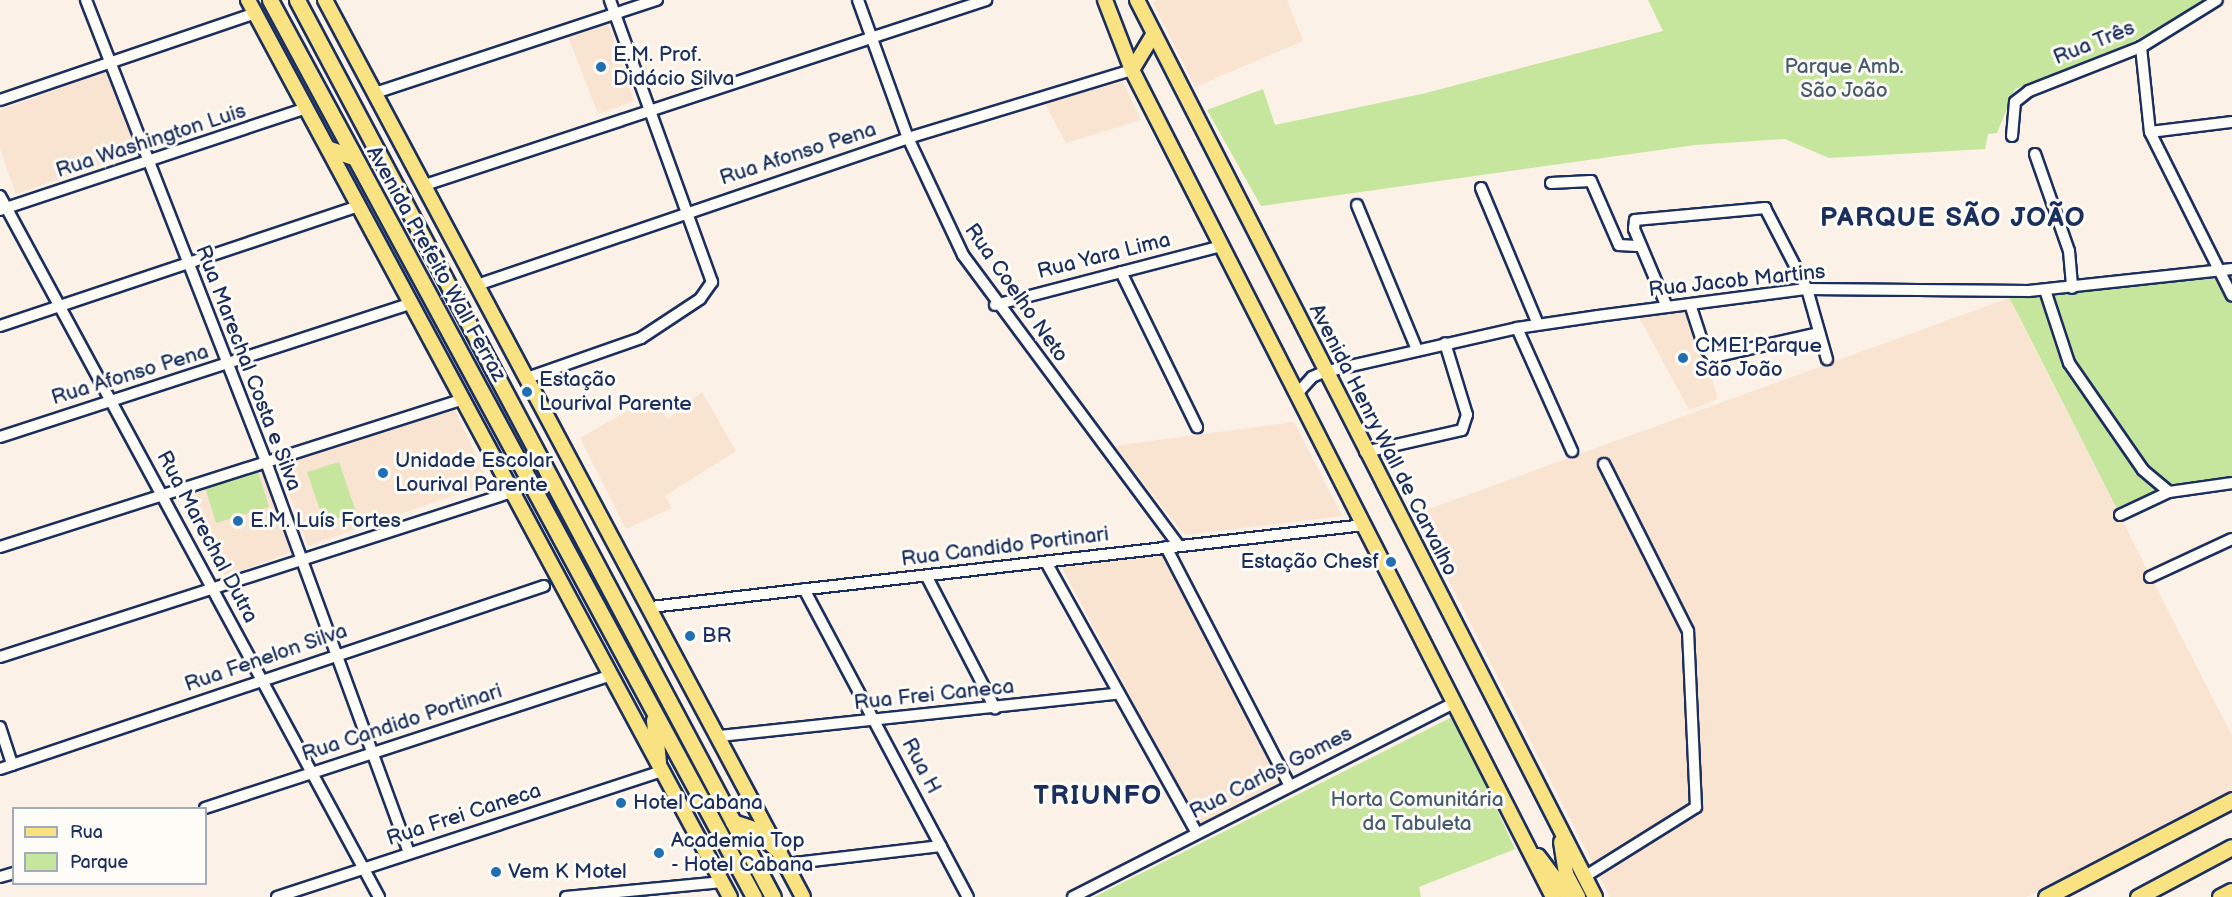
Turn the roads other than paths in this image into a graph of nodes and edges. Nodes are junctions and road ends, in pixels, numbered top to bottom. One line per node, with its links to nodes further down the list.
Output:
1 (86, 0): 18 (street, Rua Marechal Costa e Silva)
2 (248, 0): 13 (main road, Avenida Prefeito Wall Ferraz)
3 (270, 0): 30 (highway, Avenida Prefeito Wall Ferraz)
4 (297, 0): 112 (highway, Avenida Prefeito Wall Ferraz)
5 (325, 0): 20 (main road, Avenida Prefeito Wall Ferraz)
6 (610, 0): 14 (street)
7 (657, 0): 14 (street)
8 (858, 0): 16 (street, Rua Coelho Neto)
9 (986, 0): 16 (street)
10 (1105, 0): 19 (main road)
11 (1137, 0): 15 (main road, Avenida Henry Wall de Carvalho)
12 (2217, 0): 17 (street, Rua Três)
13 (255, 13): 18 (street); 22 (main road, Avenida Prefeito Wall Ferraz)
14 (615, 14): 20 (street); 23 (street)
15 (1153, 35): 19 (main road); 64 (main road, Avenida Henry Wall de Carvalho)
16 (872, 37): 23 (street); 27 (street, Rua Coelho Neto)
17 (2141, 48): 25 (street); 26 (street, Rua Três)
18 (111, 66): 21 (street); 31 (street, Rua Marechal Costa e Silva)
19 (1132, 70): 27 (street, Rua Afonso Pena); 40 (main road)
20 (375, 93): 33 (main road, Avenida Prefeito Wall Ferraz)
21 (0, 100)
22 (307, 108): 28 (main road, Avenida Prefeito Wall Ferraz); 31 (street, Rua Washington Luis)
23 (651, 110): 33 (street); 39 (street)
24 (2232, 123): 25 (street)
25 (2150, 132): 45 (street)
26 (2012, 136)
27 (908, 138): 39 (street, Rua Afonso Pena); 53 (street, Rua Coelho Neto)
28 (330, 149): 30 (highway); 37 (main road, Avenida Prefeito Wall Ferraz)
29 (2035, 154): 47 (street)
30 (353, 157): 100 (highway, Avenida Prefeito Wall Ferraz)
31 (149, 165): 38 (street, Rua Washington Luis); 42 (street, Rua Marechal Costa e Silva)
32 (1551, 183): 41 (street)
33 (425, 185): 46 (main road, Avenida Prefeito Wall Ferraz)
34 (1481, 188): 56 (street)
35 (0, 196): 38 (street, Rua Marechal Dutra)
36 (1357, 205): 61 (street)
37 (359, 206): 42 (street); 52 (main road, Avenida Prefeito Wall Ferraz)
38 (3, 209): 51 (street, Rua Marechal Dutra)
39 (688, 211): 46 (street, Rua Afonso Pena); 65 (street)
40 (1222, 246): 44 (street, Rua Yara Lima); 66 (main road)
41 (1641, 246): 48 (street); 55 (street)
42 (186, 264): 51 (street); 63 (street, Rua Marechal Costa e Silva)
43 (2232, 269): 45 (street, Rua Jacob Martins)
44 (1120, 272): 53 (street, Rua Yara Lima); 69 (street)
45 (2218, 272): 47 (street, Rua Jacob Martins); 50 (street)
46 (480, 284): 65 (main road, Avenida Prefeito Wall Ferraz)
47 (2072, 288): 49 (street, Rua Jacob Martins)
48 (1807, 289): 49 (street, Rua Jacob Martins); 54 (street, Rua Jacob Martins); 59 (street)
49 (2045, 290): 77 (street)
50 (2232, 296)
51 (61, 304): 57 (street); 68 (street, Rua Marechal Dutra)
52 (409, 304): 63 (street, Rua Afonso Pena); 67 (main road, Avenida Prefeito Wall Ferraz)
53 (995, 304): 82 (street, Rua Coelho Neto)
54 (1690, 304): 55 (street, Rua Jacob Martins); 59 (street)
55 (1667, 307): 56 (street, Rua Jacob Martins)
56 (1538, 324): 58 (street, Rua Jacob Martins)
57 (0, 326)
58 (1517, 328): 60 (street, Rua Jacob Martins); 71 (street)
59 (1819, 333): 62 (street)
60 (1445, 343): 61 (street, Rua Jacob Martins); 72 (street)
61 (1417, 350): 64 (street, Rua Jacob Martins)
62 (1827, 359)
63 (227, 365): 68 (street, Rua Afonso Pena); 73 (street, Rua Marechal Costa e Silva)
64 (1324, 372): 66 (street, Rua Jacob Martins); 72 (main road, Avenida Henry Wall de Carvalho)
65 (527, 378): 92 (main road, Avenida Prefeito Wall Ferraz)
66 (1296, 395): 80 (main road)
67 (463, 399): 73 (street); 76 (main road, Avenida Prefeito Wall Ferraz)
68 (110, 401): 70 (street, Rua Afonso Pena); 78 (street, Rua Marechal Dutra)
69 (1197, 427)
70 (0, 437)
71 (1572, 451)
72 (1365, 452): 113 (main road, Avenida Henry Wall de Carvalho)
73 (266, 462): 78 (street); 85 (street, Rua Marechal Costa e Silva)
74 (1604, 464): 122 (street)
75 (2232, 483): 77 (street)
76 (512, 492): 85 (street); 95 (main road, Avenida Prefeito Wall Ferraz)
77 (2169, 492): 79 (street)
78 (162, 493): 83 (street); 90 (street, Rua Marechal Dutra)
79 (2120, 515)
80 (1364, 525): 82 (street, Rua Candido Portinari); 98 (main road)
81 (2232, 538): 88 (street)
82 (1179, 546): 84 (street, Rua Candido Portinari)
83 (0, 547)
84 (1166, 548): 86 (street, Rua Candido Portinari); 109 (street)
85 (300, 560): 90 (street); 93 (street, Rua Marechal Costa e Silva)
86 (1046, 562): 87 (street, Rua Candido Portinari); 97 (street)
87 (927, 577): 91 (street, Rua Candido Portinari); 99 (street)
88 (2150, 577)
89 (544, 586): 93 (street, Rua Fenelon Silva)
90 (213, 589): 94 (street); 96 (street, Rua Marechal Dutra)
91 (804, 589): 92 (street, Rua Candido Portinari); 101 (street, Rua H)
92 (651, 607): 103 (main road, Avenida Prefeito Wall Ferraz)
93 (335, 655): 96 (street, Rua Fenelon Silva); 104 (street, Rua Marechal Costa e Silva)
94 (0, 657)
95 (611, 675): 104 (street, Rua Candido Portinari); 106 (main road, Avenida Prefeito Wall Ferraz)
96 (261, 681): 105 (street, Rua Fenelon Silva); 108 (street, Rua Marechal Dutra)
97 (1116, 694): 99 (street, Rua Frei Caneca); 114 (street)
98 (1455, 702): 109 (street, Rua Carlos Gomes); 116 (main road)
99 (995, 708): 101 (street, Rua Frei Caneca)
100 (653, 711): 106 (highway); 129 (highway, Avenida Prefeito Wall Ferraz)
101 (875, 721): 103 (street, Rua Frei Caneca); 115 (street, Rua H)
102 (0, 727): 105 (street)
103 (720, 736): 119 (main road, Avenida Prefeito Wall Ferraz)
104 (373, 752): 108 (street, Rua Candido Portinari); 118 (street, Rua Marechal Costa e Silva)
105 (12, 765): 107 (street, Rua Fenelon Silva)
106 (661, 767): 118 (street, Rua Frei Caneca); 123 (main road, Avenida Prefeito Wall Ferraz)
107 (0, 769)
108 (311, 773): 111 (street, Rua Candido Portinari); 120 (street, Rua Marechal Dutra)
109 (1290, 786): 114 (street, Rua Carlos Gomes)
110 (2232, 801): 138 (highway)
111 (207, 807)
112 (733, 822): 119 (highway); 130 (highway, Avenida Prefeito Wall Ferraz)
113 (1559, 828): 121 (main road); 122 (main road, Avenida Henry Wall de Carvalho)
114 (1196, 832): 133 (street, Rua Carlos Gomes)
115 (941, 846): 119 (street); 132 (street, Rua H)
116 (1527, 846): 121 (main road); 134 (main road)
117 (2232, 847): 139 (highway)
118 (409, 852): 120 (street, Rua Frei Caneca)
119 (782, 858): 131 (main road, Avenida Prefeito Wall Ferraz)
120 (363, 869): 125 (street, Rua Frei Caneca); 126 (street, Rua Marechal Dutra)
121 (1562, 876): 135 (main road); 136 (main road)
122 (1584, 877): 137 (main road, Avenida Henry Wall de Carvalho)
123 (722, 882): 127 (street); 128 (main road, Avenida Prefeito Wall Ferraz)
124 (2232, 891): 140 (main road)
125 (277, 897)
126 (379, 897)
127 (566, 897)
128 (730, 897)
129 (754, 897)
130 (773, 897)
131 (803, 897)
132 (968, 897)
133 (1072, 897)
134 (1553, 897)
135 (1568, 897)
136 (1578, 897)
137 (1595, 897)
138 (2046, 897)
139 (2138, 897)
140 (2220, 897)

